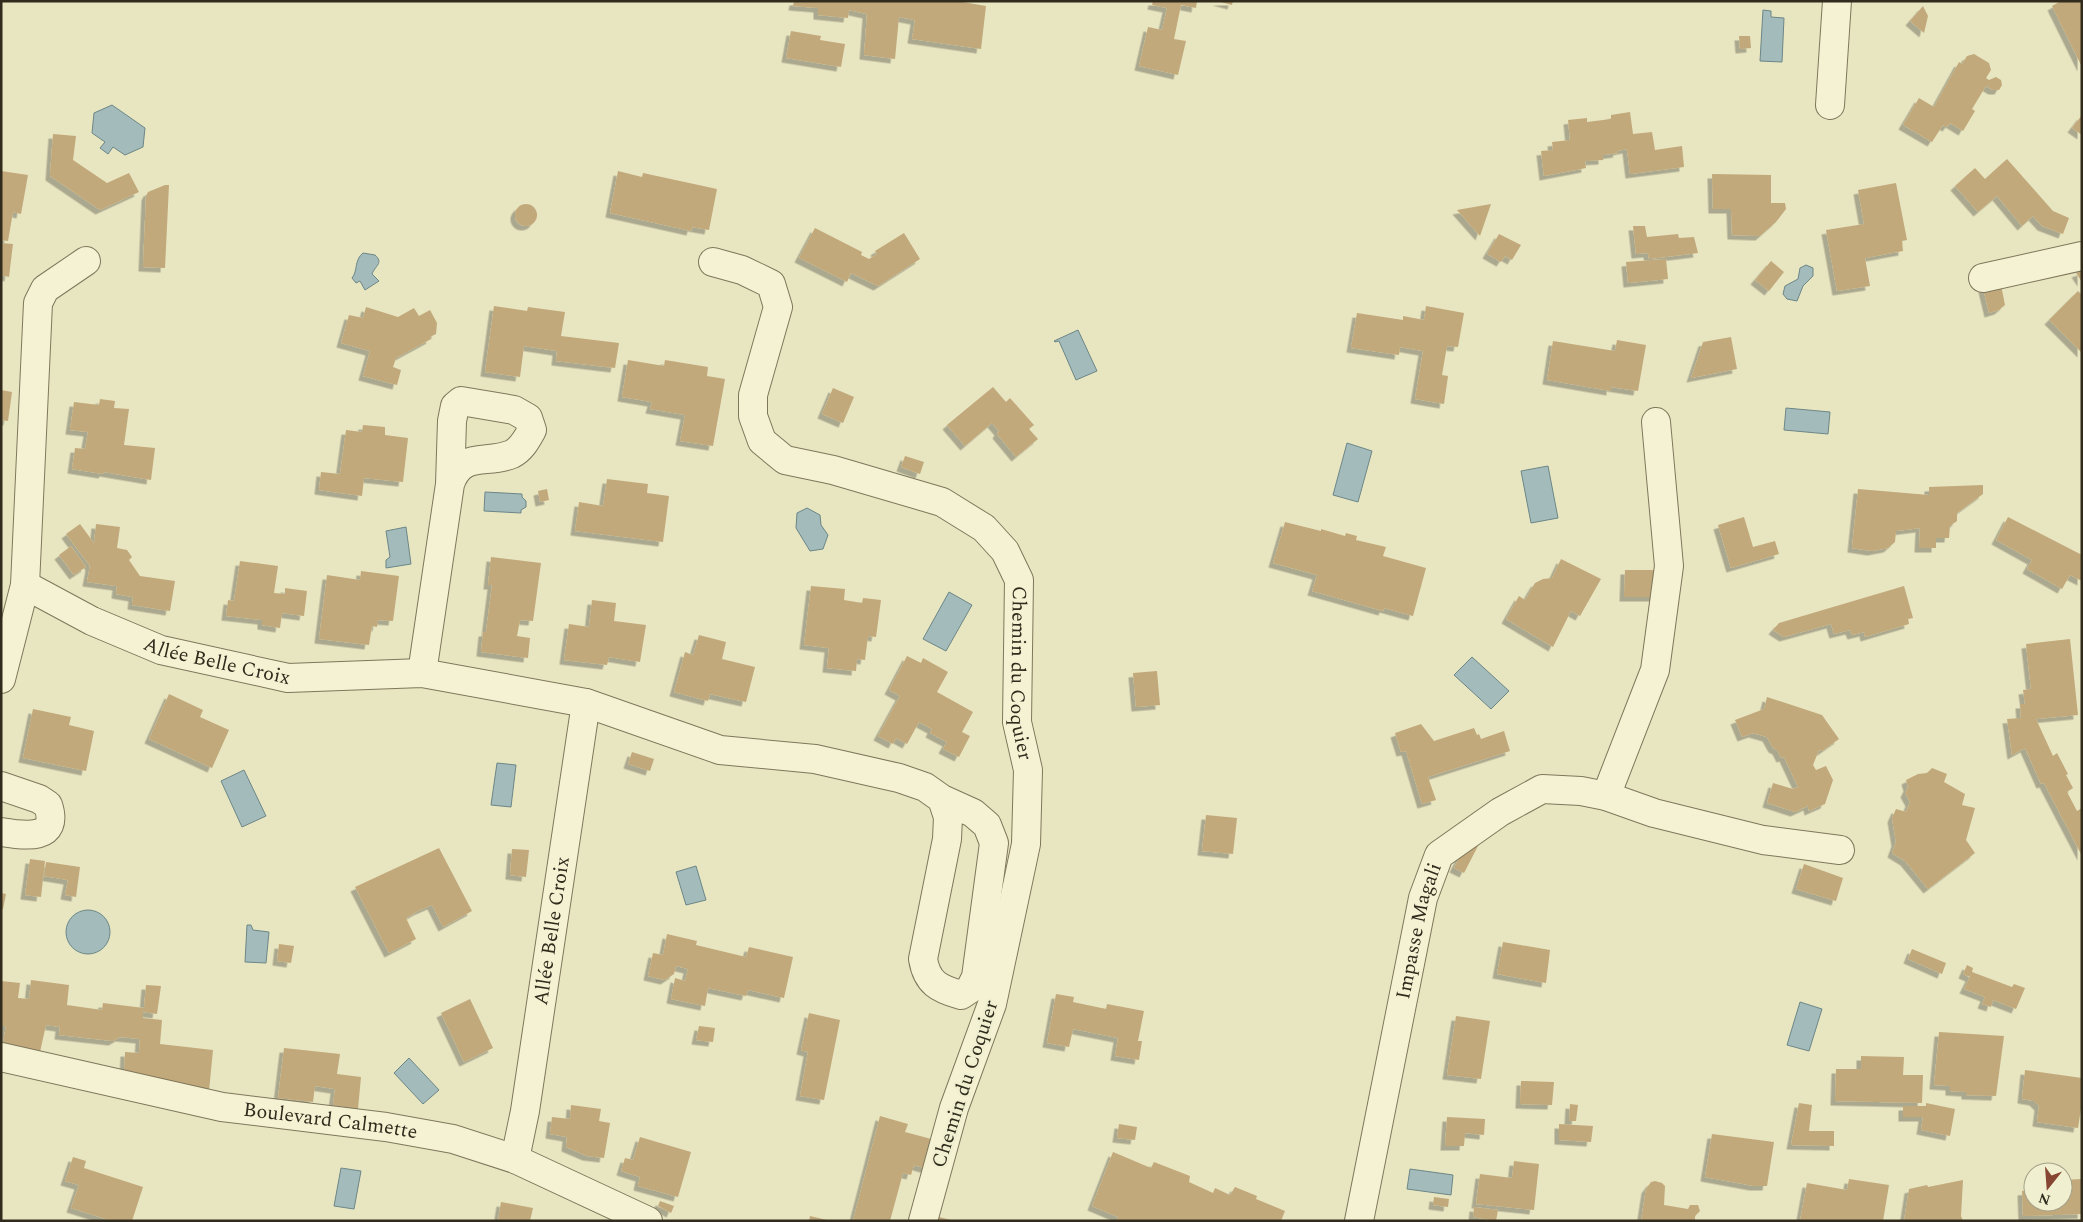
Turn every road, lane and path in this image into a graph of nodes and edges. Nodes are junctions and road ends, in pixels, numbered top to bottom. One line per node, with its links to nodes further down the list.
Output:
1 (1837, 1): 2 (street)
2 (1830, 106)
3 (2082, 256): 6 (street)
4 (86, 261): 9 (street)
5 (714, 262): 21 (street, Chemin du Coquier)
6 (1983, 278)
7 (1656, 422): 14 (street)
8 (450, 484): 10 (street)
9 (25, 585): 10 (street, Allée Belle Croix); 11 (street)
10 (422, 673): 12 (street, Allée Belle Croix)
11 (1, 679)
12 (586, 703): 15 (street, Allée Belle Croix); 19 (street, Allée Belle Croix)
13 (1, 786): 16 (street)
14 (1606, 796): 17 (street, Impasse Magali); 22 (street, Impasse Magali)
15 (942, 798): 15 (street, Allée Belle Croix)
16 (1, 832)
17 (1840, 850)
18 (1, 1057): 19 (street, Boulevard Calmette)
19 (515, 1159): 20 (street, Boulevard Calmette)
20 (648, 1221)
21 (923, 1221)
22 (1359, 1221)

